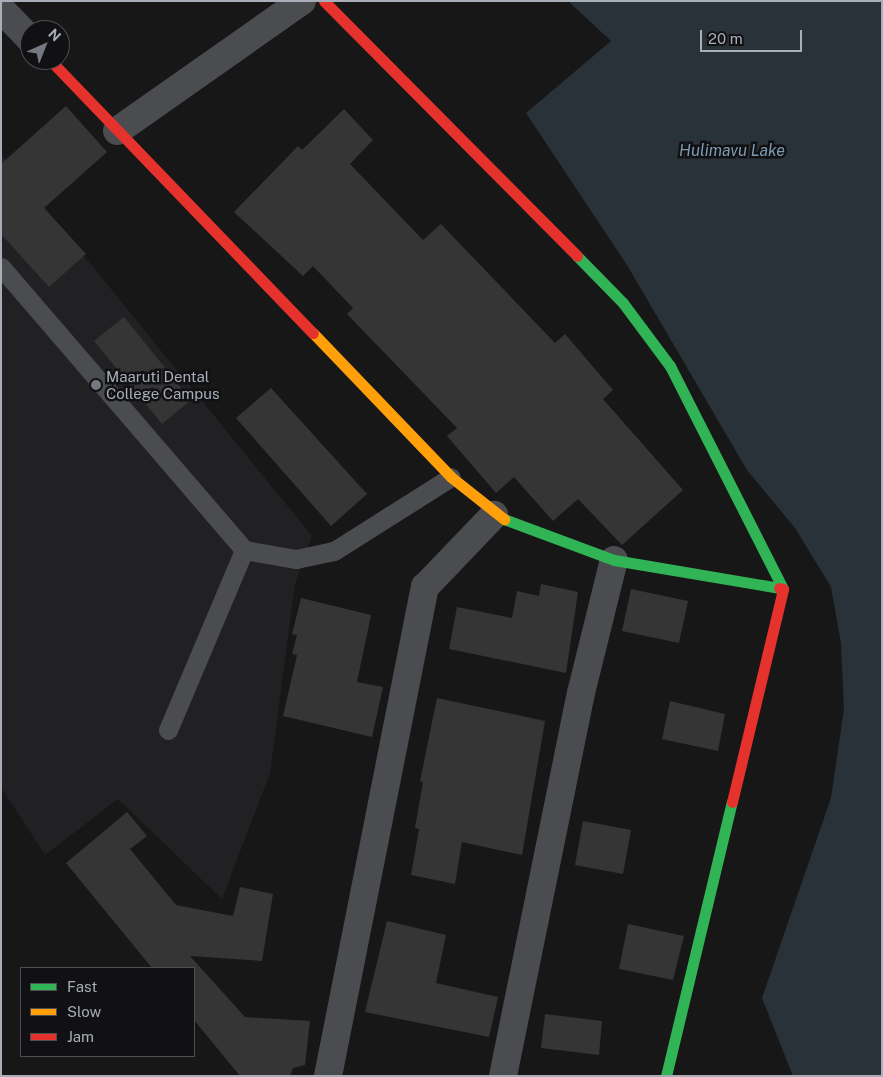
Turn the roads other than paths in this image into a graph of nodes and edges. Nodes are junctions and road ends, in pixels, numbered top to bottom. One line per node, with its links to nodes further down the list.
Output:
1 (302, 1): 6 (street)
2 (324, 1): 12 (street)
3 (1, 9): 4 (street)
4 (20, 29)
5 (59, 70): 6 (street)
6 (117, 131): 8 (street)
7 (1, 267): 10 (lane)
8 (450, 477): 9 (street); 10 (lane)
9 (494, 515): 11 (street); 14 (street)
10 (244, 550): 13 (lane)
11 (614, 560): 12 (street); 15 (street)
12 (783, 589): 16 (street)
13 (168, 730)
14 (328, 1076)
15 (504, 1076)
16 (666, 1076)

